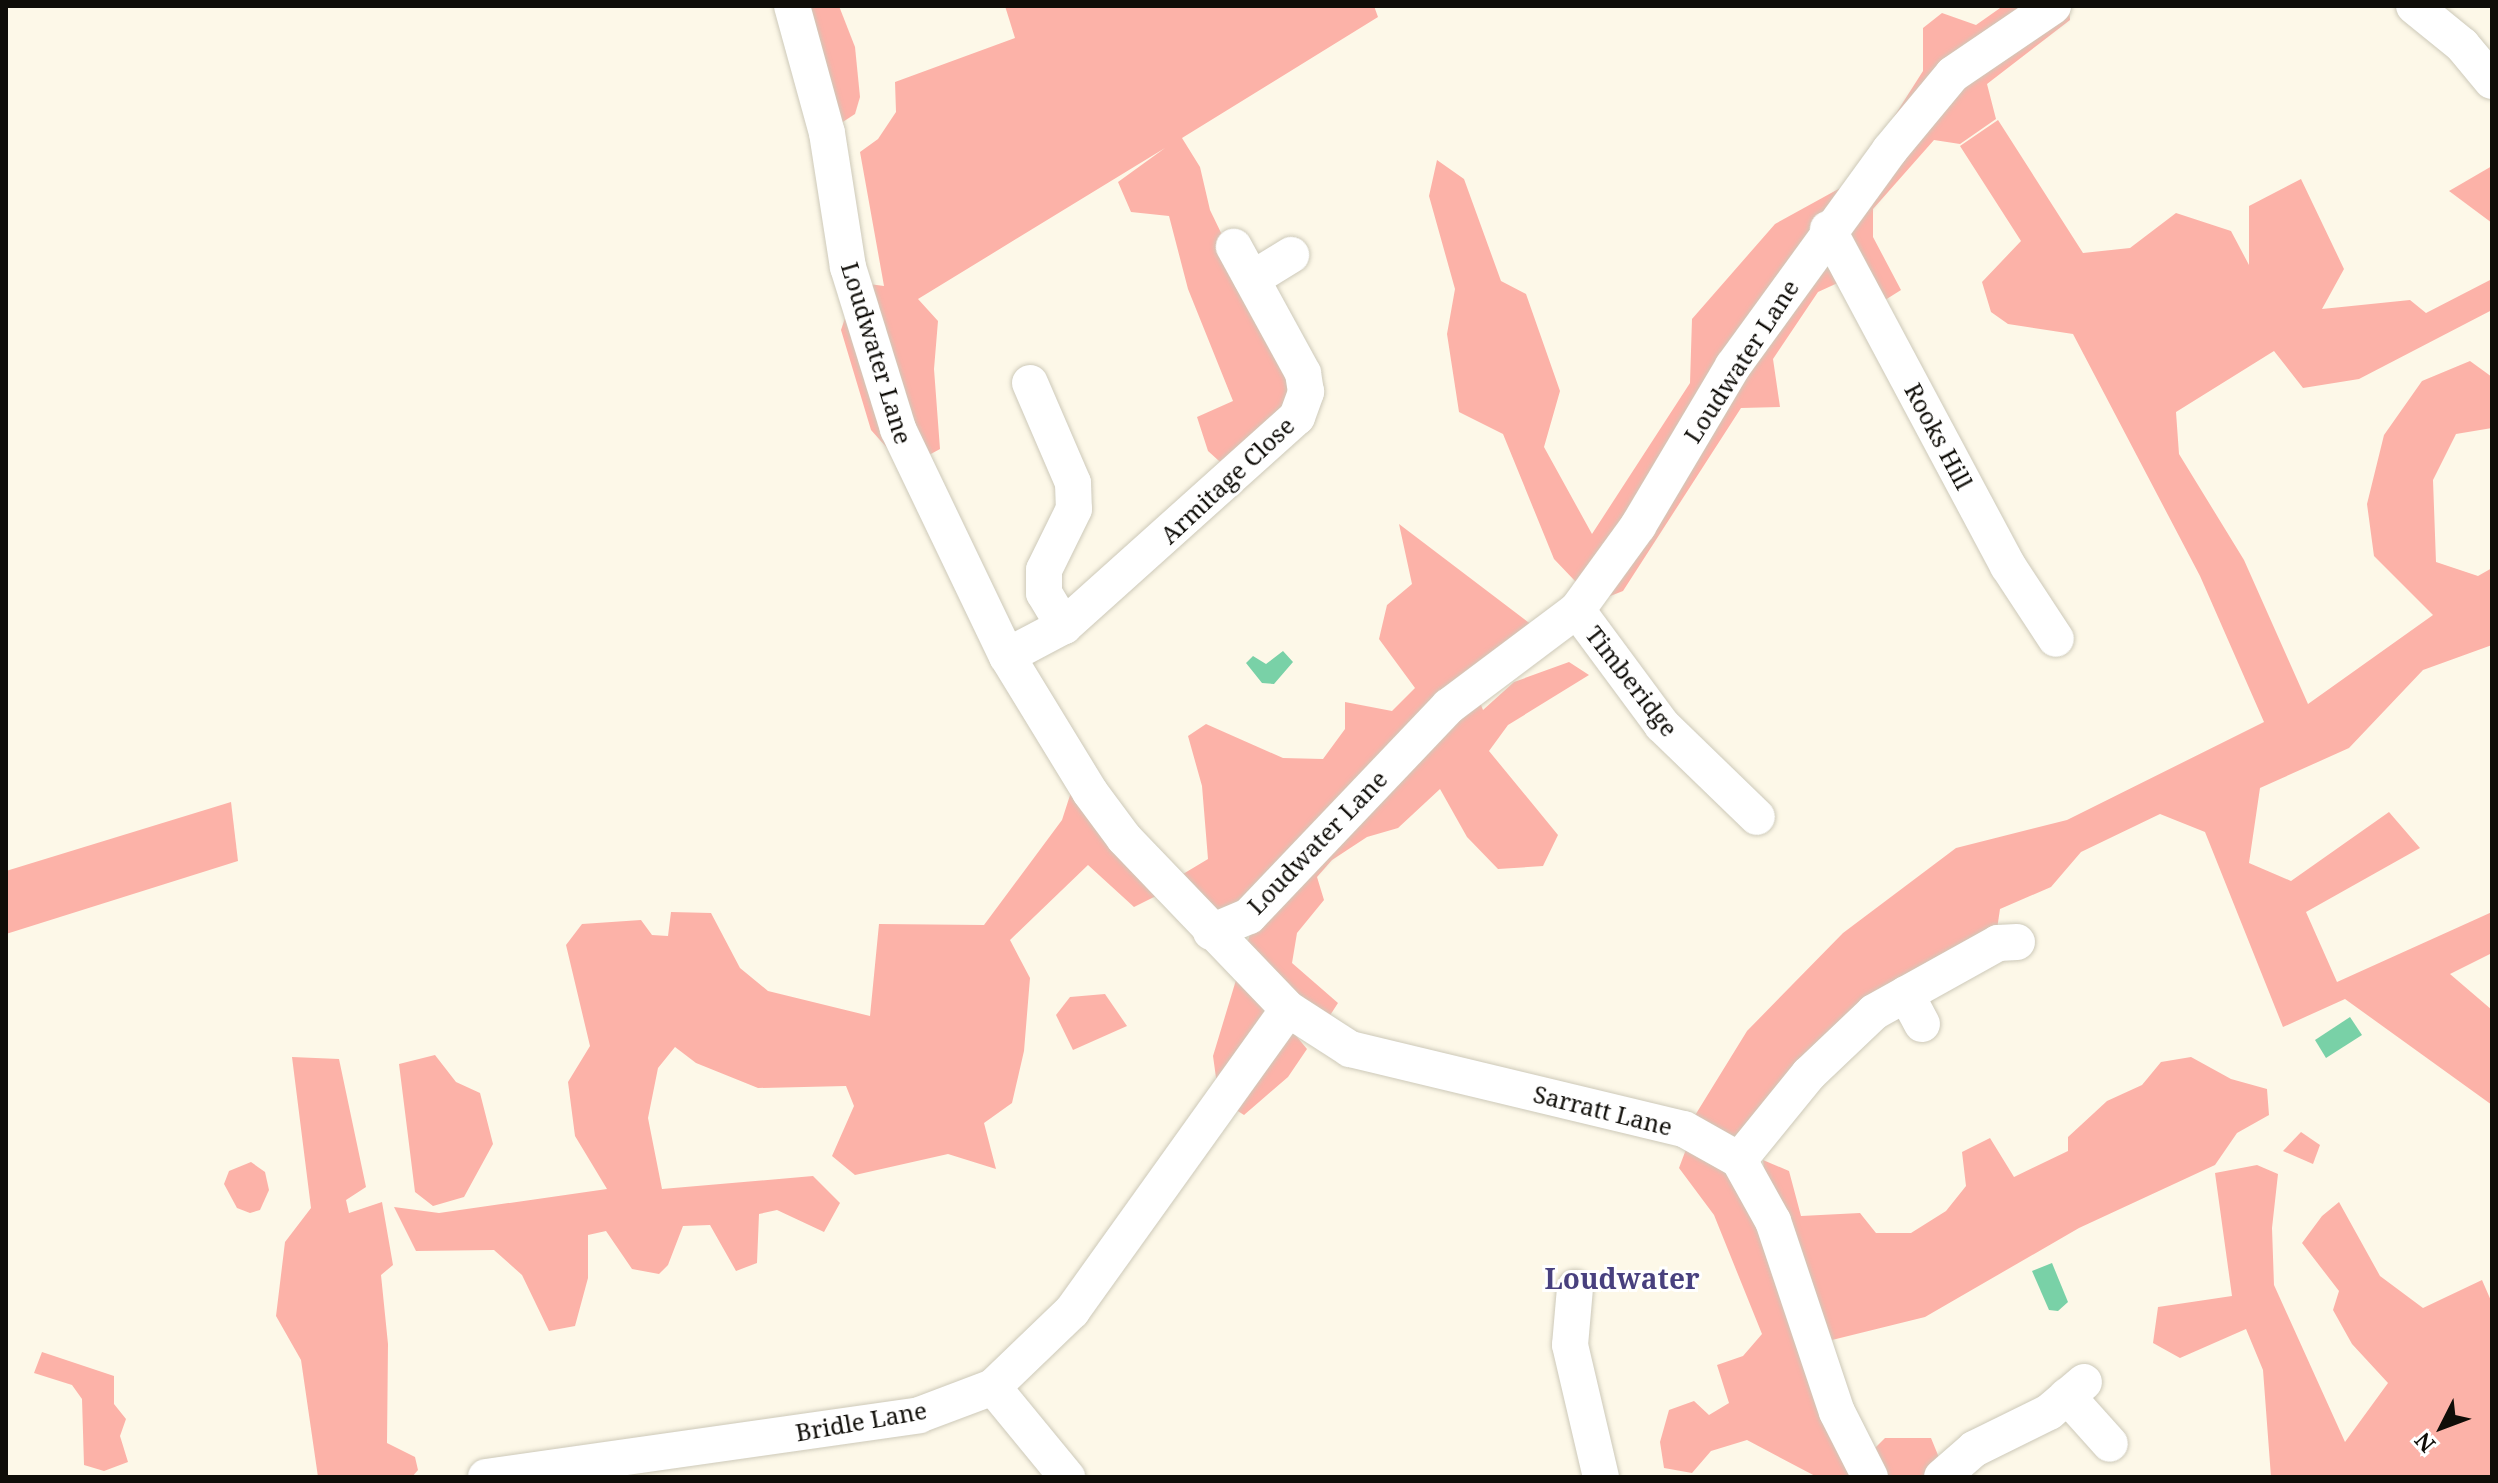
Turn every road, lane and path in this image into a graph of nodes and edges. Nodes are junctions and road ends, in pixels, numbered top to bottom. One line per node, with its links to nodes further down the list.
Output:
1 (792, 6): 13 (street, Loudwater Lane)
2 (2053, 6): 5 (street, Loudwater Lane)
3 (2414, 6): 4 (street)
4 (2492, 81)
5 (1828, 229): 10 (street, Loudwater Lane); 12 (street, Rooks Hill)
6 (1234, 247): 8 (street, Armitage Close)
7 (1291, 255): 8 (street)
8 (1252, 279): 11 (street, Armitage Close)
9 (1030, 383): 11 (street)
10 (1577, 610): 14 (street, Timberidge); 15 (street, Loudwater Lane)
11 (1064, 626): 13 (street, Armitage Close)
12 (2056, 639)
13 (1007, 656): 15 (street, Loudwater Lane)
14 (1762, 817)
15 (1211, 932): 17 (street, Sarratt Lane)
16 (2017, 942): 18 (street)
17 (1288, 1009): 18 (street, Sarratt Lane); 20 (street, Bridle Lane)
18 (1739, 1160): 25 (street)
19 (1584, 1309): 24 (street)
20 (993, 1387): 22 (street, Bridle Lane); 23 (street)
21 (2110, 1444): 26 (street)
22 (486, 1477)
23 (1067, 1477)
24 (1601, 1477)
25 (1870, 1477)
26 (1942, 1477)

